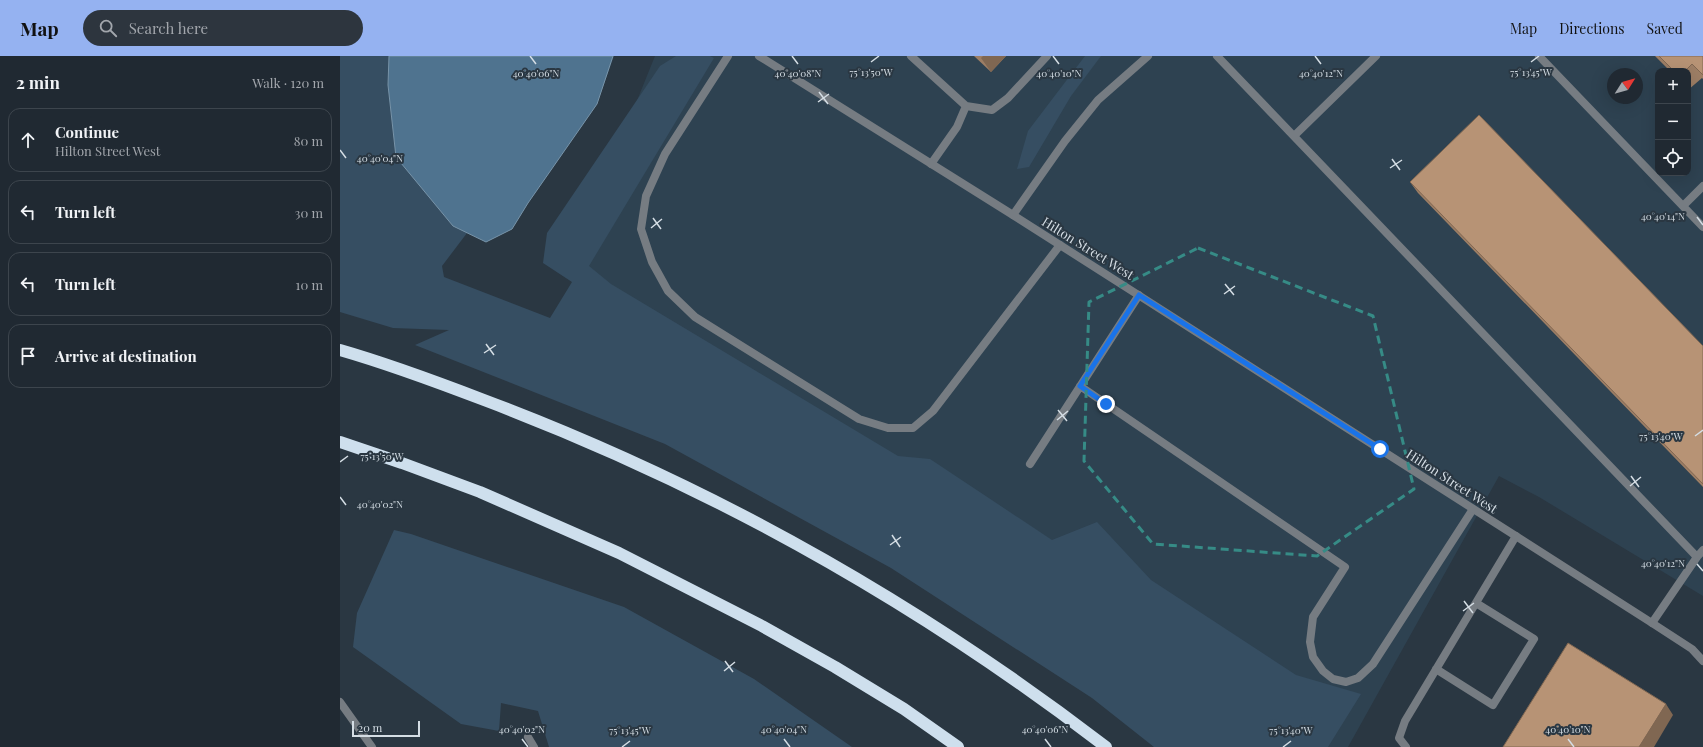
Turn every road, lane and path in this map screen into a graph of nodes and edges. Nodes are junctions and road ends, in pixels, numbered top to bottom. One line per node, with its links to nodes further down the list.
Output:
1 (728, 56): 16 (street)
2 (759, 56): 11 (street, Hilton Street West)
3 (911, 56): 9 (street)
4 (1047, 56): 9 (street)
5 (1148, 56): 14 (street)
6 (1217, 56): 10 (street)
7 (1376, 56): 10 (street)
8 (1539, 56): 13 (street)
9 (966, 106): 11 (street)
10 (1294, 136): 25 (street)
11 (931, 164): 14 (street, Hilton Street West)
12 (1703, 186): 13 (street)
13 (1683, 206): 15 (street)
14 (1013, 215): 16 (street, Hilton Street West)
15 (1703, 227)
16 (1060, 245): 17 (street, Hilton Street West)
17 (1139, 295): 19 (street); 22 (street, Hilton Street West)
18 (340, 350): 35 (highway)
19 (1080, 386): 21 (street); 22 (street)
20 (340, 442): 34 (highway)
21 (1030, 464)
22 (1473, 509): 23 (street, Hilton Street West)
23 (1516, 536): 26 (street); 27 (street, Hilton Street West)
24 (1703, 550): 25 (street)
25 (1697, 557): 27 (street)
26 (1476, 603): 29 (street); 29 (street)
27 (1652, 623): 28 (street, Hilton Street West)
28 (1703, 661)
29 (1436, 669): 36 (street)
30 (340, 702): 32 (street)
31 (528, 737): 33 (street)
32 (372, 747)
33 (534, 747)
34 (958, 747)
35 (1106, 747)
36 (1406, 747)

